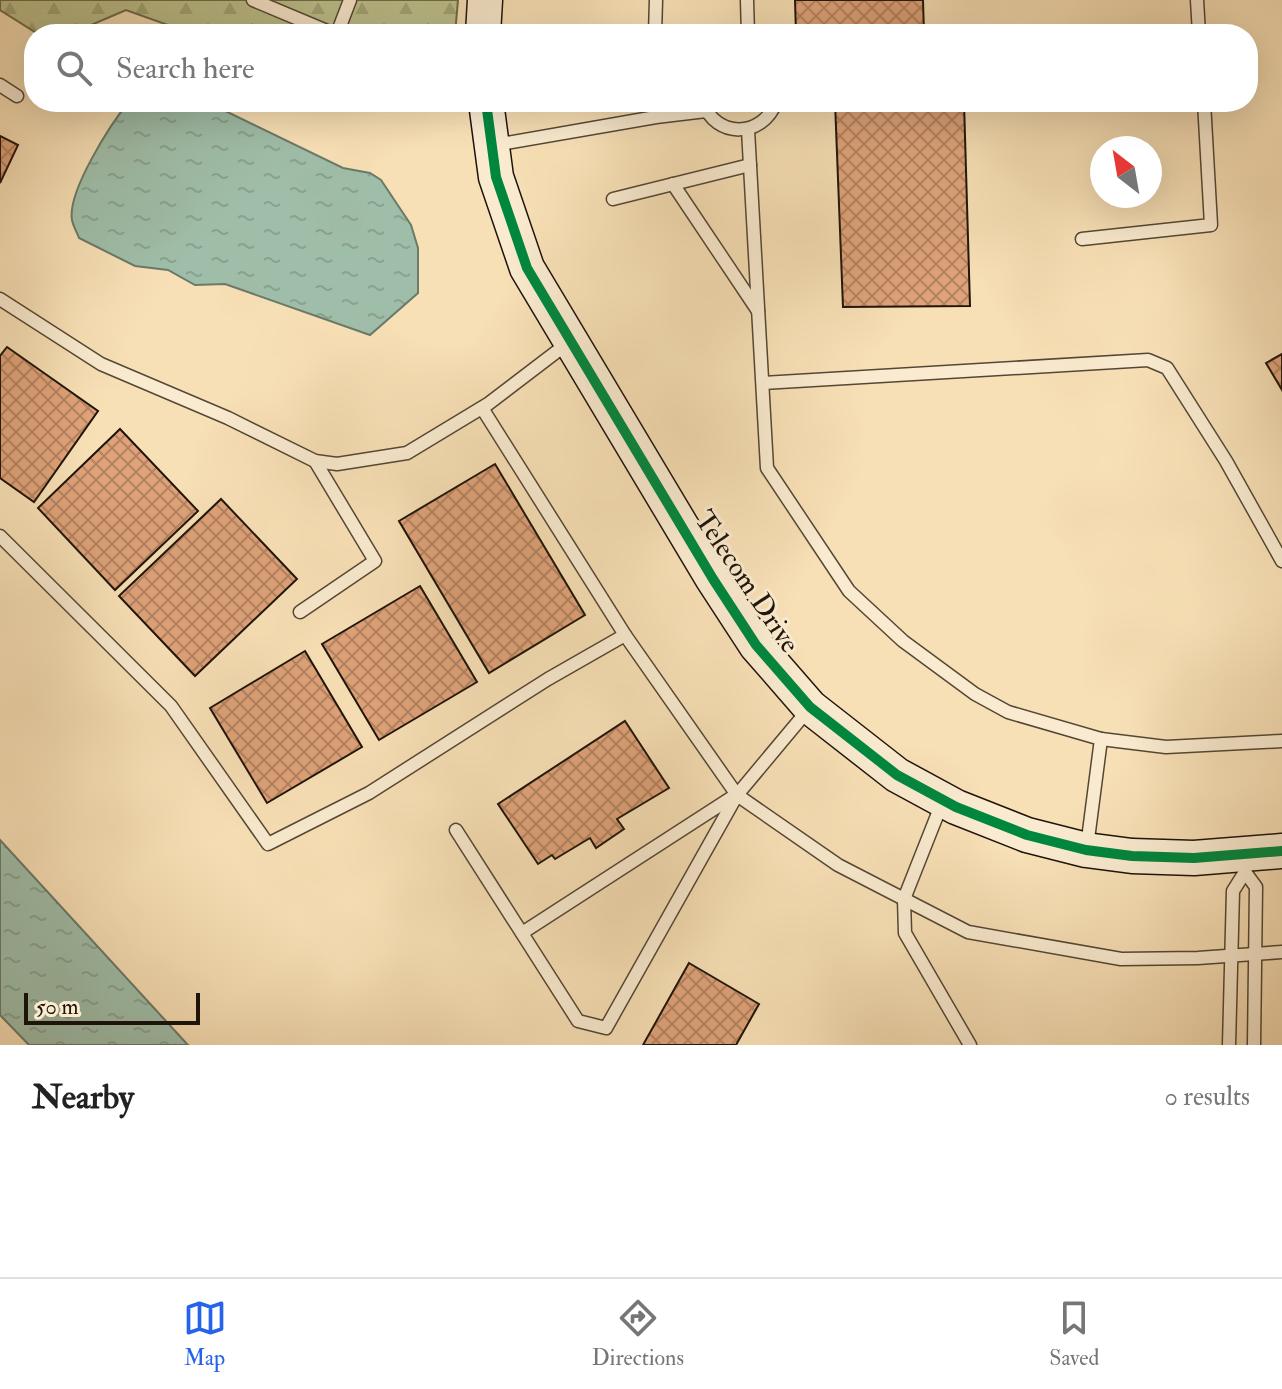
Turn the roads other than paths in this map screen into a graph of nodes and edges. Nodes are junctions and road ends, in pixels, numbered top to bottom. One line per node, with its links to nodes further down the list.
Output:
1 (350, 0): 8 (lane)
2 (485, 0): 9 (street)
3 (656, 0): 10 (lane)
4 (747, 0): 11 (lane)
5 (1197, 0): 12 (lane)
6 (259, 1): 7 (lane)
7 (313, 24)
8 (340, 24)
9 (484, 24)
10 (655, 24)
11 (748, 24)
12 (1198, 24)
13 (0, 85): 14 (lane)
14 (17, 96)
15 (487, 112): 23 (street, Telecom Drive)
16 (656, 112): 21 (lane)
17 (678, 112): 21 (lane)
18 (709, 112): 22 (lane)
19 (771, 112): 22 (lane)
20 (1205, 112): 27 (lane)
21 (656, 117): 23 (lane)
22 (748, 130): 24 (lane)
23 (492, 145): 30 (street, Telecom Drive)
24 (750, 165): 25 (lane); 29 (lane)
25 (673, 184): 26 (lane); 29 (lane)
26 (613, 199)
27 (1082, 239)
28 (0, 299): 33 (lane)
29 (759, 313): 31 (lane)
30 (571, 341): 32 (lane); 38 (street, Telecom Drive)
31 (763, 383): 35 (lane); 39 (lane)
32 (482, 408): 33 (lane); 37 (lane)
33 (315, 461): 36 (lane)
34 (0, 536): 37 (lane)
35 (1282, 561)
36 (300, 612)
37 (625, 635): 41 (lane)
38 (810, 707): 41 (lane); 42 (street, Telecom Drive)
39 (1101, 739): 40 (lane); 44 (lane)
40 (1282, 741)
41 (737, 795): 47 (lane); 48 (lane); 48 (lane)
42 (943, 800): 44 (street, Telecom Drive); 47 (lane)
43 (456, 830): 48 (lane)
44 (1086, 850): 46 (street, Telecom Drive)
45 (1282, 851): 46 (street, Telecom Drive)
46 (1246, 863): 50 (lane); 51 (lane)
47 (904, 899): 51 (lane); 54 (lane)
48 (522, 933)
49 (1282, 952): 50 (lane)
50 (1256, 953): 51 (lane); 52 (lane)
51 (1231, 955): 53 (lane)
52 (1255, 1027): 53 (lane); 56 (lane)
53 (1230, 1030): 55 (lane)
54 (970, 1045)
55 (1229, 1045)
56 (1254, 1045)

